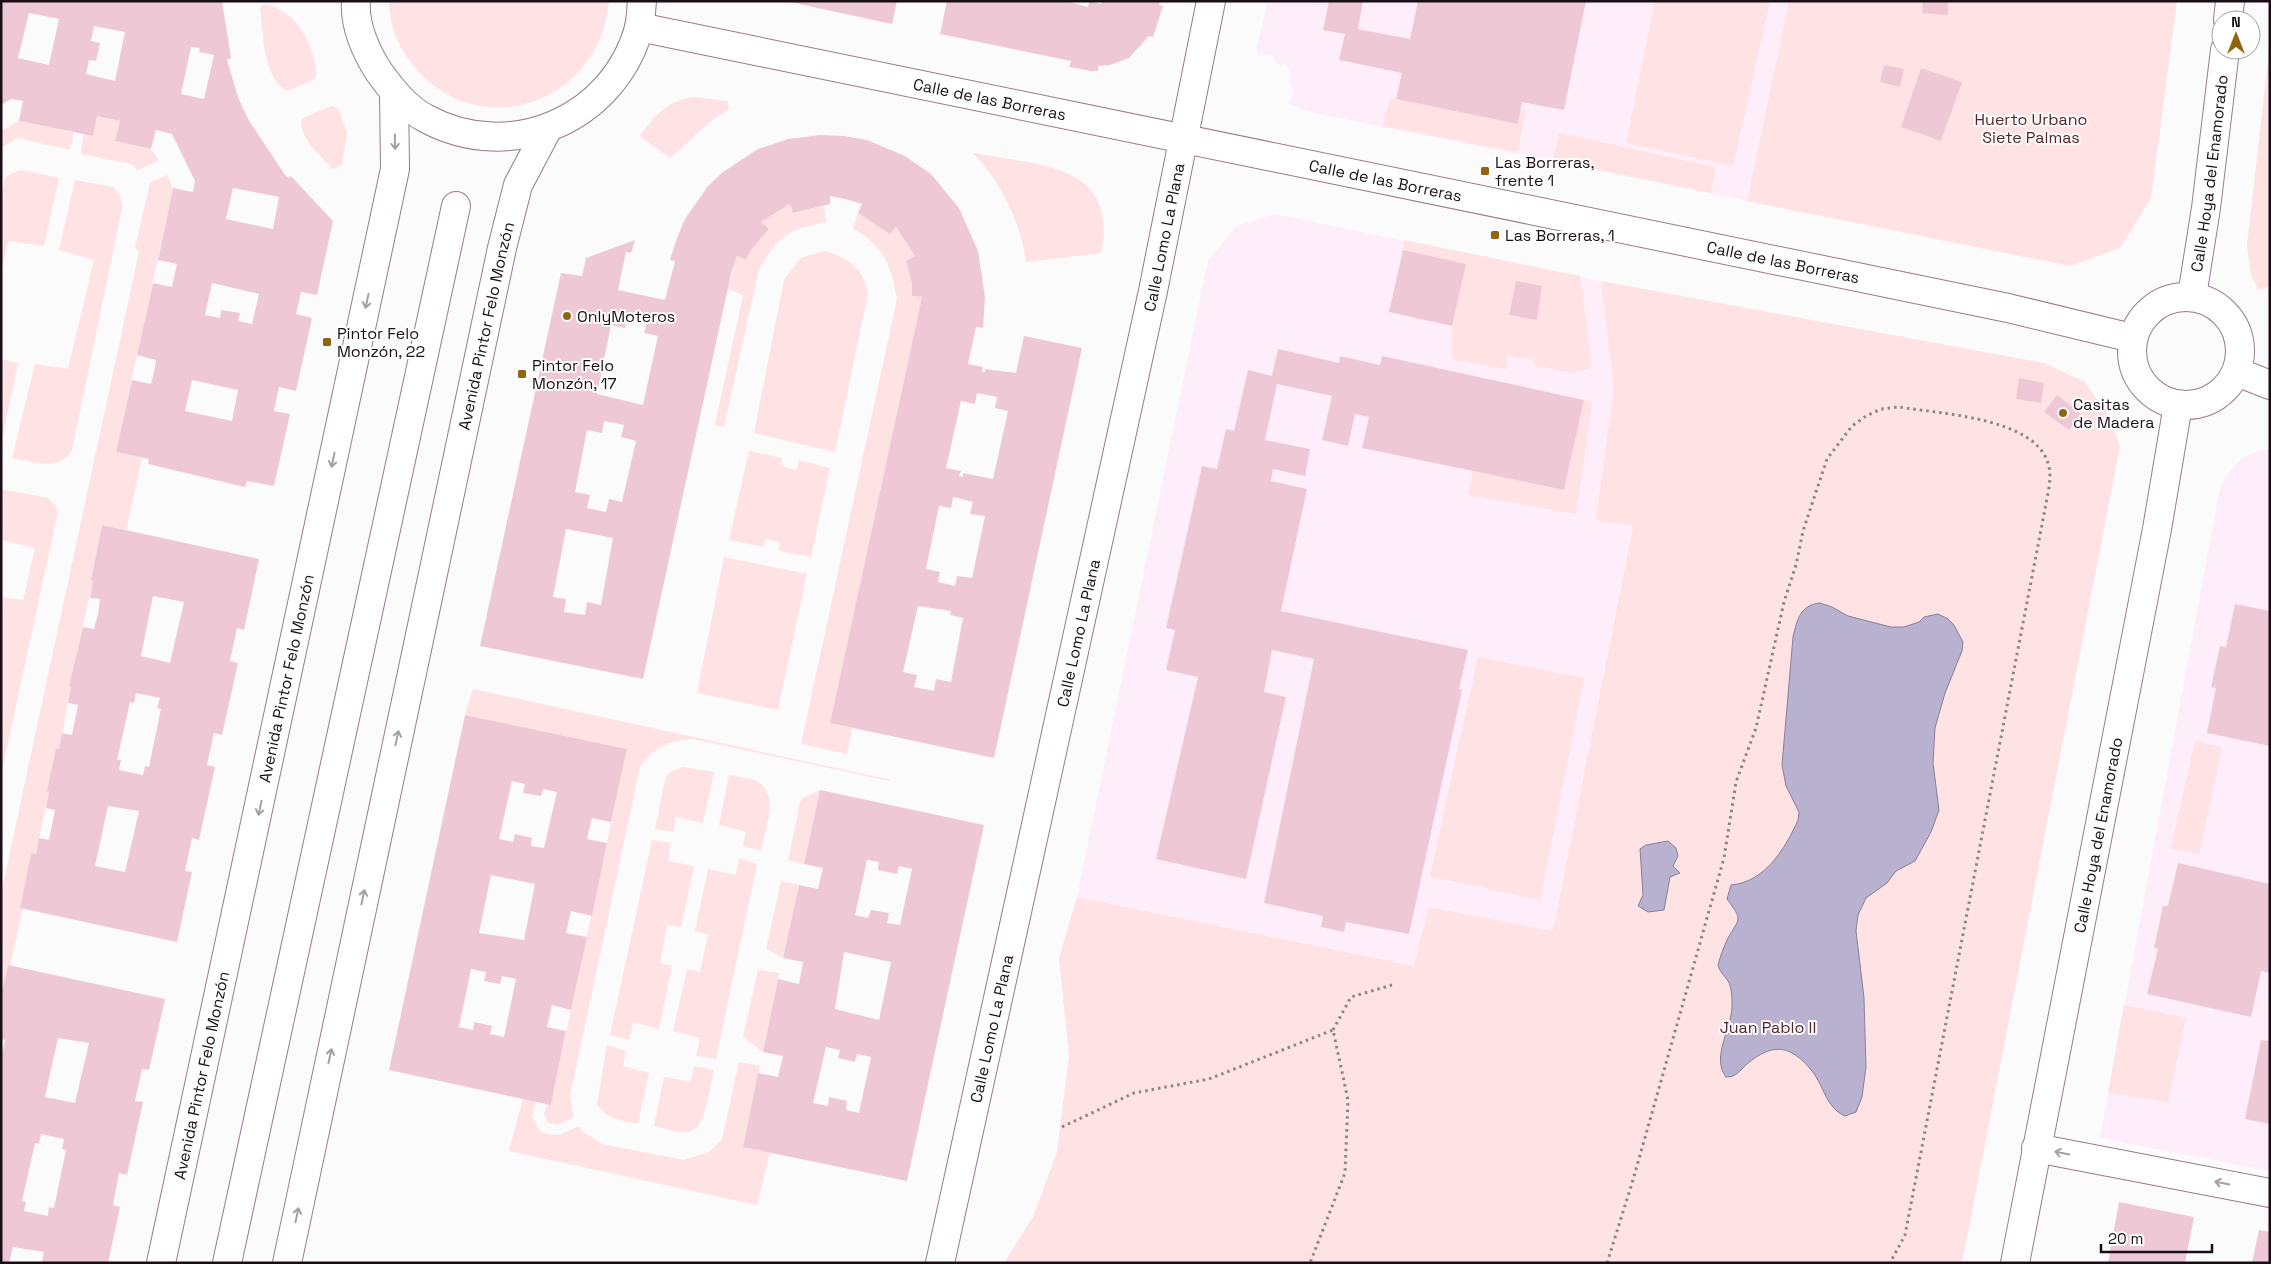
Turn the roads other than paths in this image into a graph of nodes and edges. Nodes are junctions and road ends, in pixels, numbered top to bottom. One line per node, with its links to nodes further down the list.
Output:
1 (356, 1): 5 (street)
2 (1211, 1): 7 (street, Calle Lomo La Plana)
3 (640, 14): 6 (street); 7 (street, Calle de las Borreras)
4 (2224, 60): 9 (street, Calle Hoya del Enamorado)
5 (394, 93): 6 (street); 16 (street, Avenida Pintor Felo Monzón, one-way to 16)
6 (547, 130): 18 (street, Avenida Pintor Felo Monzón, one-way to 6)
7 (1184, 140): 10 (street, Calle de las Borreras); 19 (street, Calle Lomo La Plana)
8 (456, 206): 17 (street)
9 (2192, 296): 10 (street); 11 (street)
10 (2132, 338): 13 (street)
11 (2237, 372): 12 (street); 13 (street)
12 (2270, 385)
13 (2178, 405): 14 (street, Calle Hoya del Enamorado)
14 (2036, 1148): 15 (street, one-way to 14); 20 (street, Calle Hoya del Enamorado)
15 (2270, 1192)
16 (161, 1263)
17 (227, 1263)
18 (287, 1263)
19 (940, 1263)
20 (2015, 1263)

